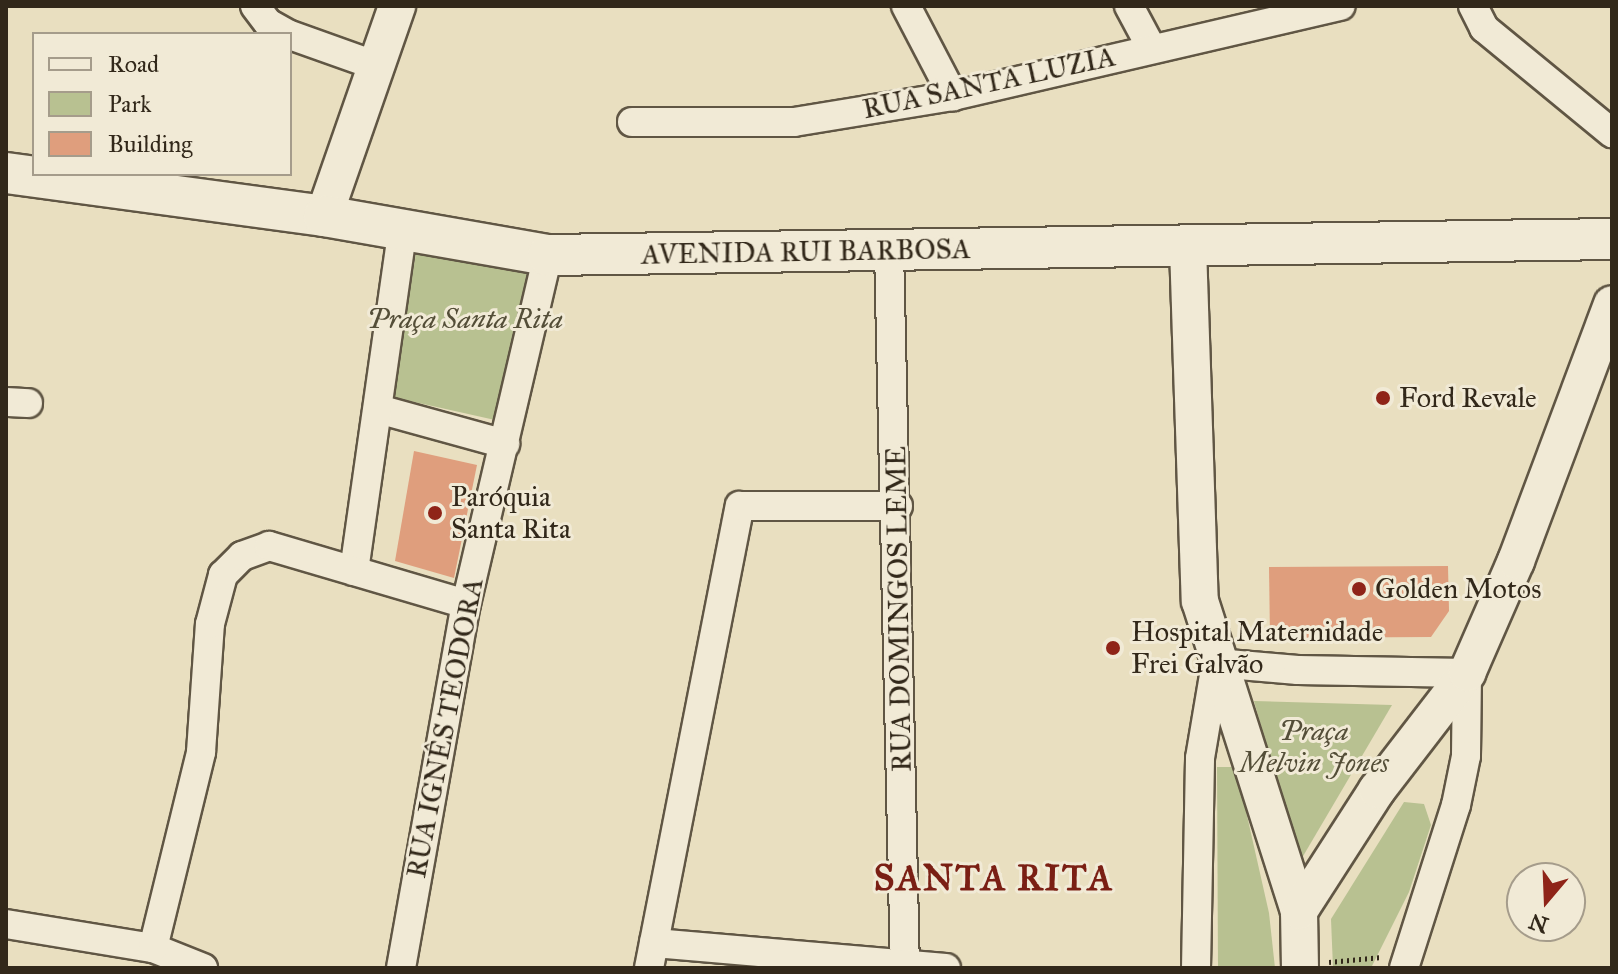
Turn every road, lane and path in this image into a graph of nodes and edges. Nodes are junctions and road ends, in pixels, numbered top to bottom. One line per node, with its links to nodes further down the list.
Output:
1 (255, 6): 7 (street)
2 (397, 6): 10 (street)
3 (906, 6): 11 (street)
4 (1129, 6): 9 (street)
5 (1341, 6): 9 (street, RUA SANTA LUZIA)
6 (1473, 6): 13 (street)
7 (285, 32)
8 (292, 35): 10 (street)
9 (1151, 47): 11 (street, RUA SANTA LUZIA)
10 (377, 66): 15 (street)
11 (953, 96): 12 (street, RUA SANTA LUZIA)
12 (632, 122)
13 (1612, 133)
14 (6, 173): 15 (main road, AVENIDA RUI BARBOSA)
15 (324, 216): 16 (main road, AVENIDA RUI BARBOSA)
16 (402, 232): 20 (main road, AVENIDA RUI BARBOSA); 22 (street)
17 (1612, 239): 18 (main road, AVENIDA RUI BARBOSA)
18 (1188, 247): 19 (main road, AVENIDA RUI BARBOSA); 27 (street)
19 (889, 249): 20 (main road, AVENIDA RUI BARBOSA); 24 (street, RUA DOMINGOS LEME)
20 (548, 255): 23 (street, RUA IGNÊS TEODORA)
21 (1612, 304): 28 (street)
22 (378, 409): 23 (street); 25 (street)
23 (505, 444): 26 (street, RUA IGNÊS TEODORA)
24 (898, 506): 32 (street); 34 (street, RUA DOMINGOS LEME)
25 (354, 571): 26 (street); 31 (street)
26 (466, 604): 36 (street, RUA IGNÊS TEODORA)
27 (1216, 663): 28 (street); 30 (street); 38 (street)
28 (1467, 673): 30 (street); 33 (street)
29 (6, 924): 31 (street)
30 (1299, 947): 33 (path)
31 (153, 948): 35 (street)
32 (651, 956): 34 (street)
33 (1406, 962)
34 (905, 967): 37 (street)
35 (203, 968)
36 (401, 968)
37 (946, 968)
38 (1196, 968)

